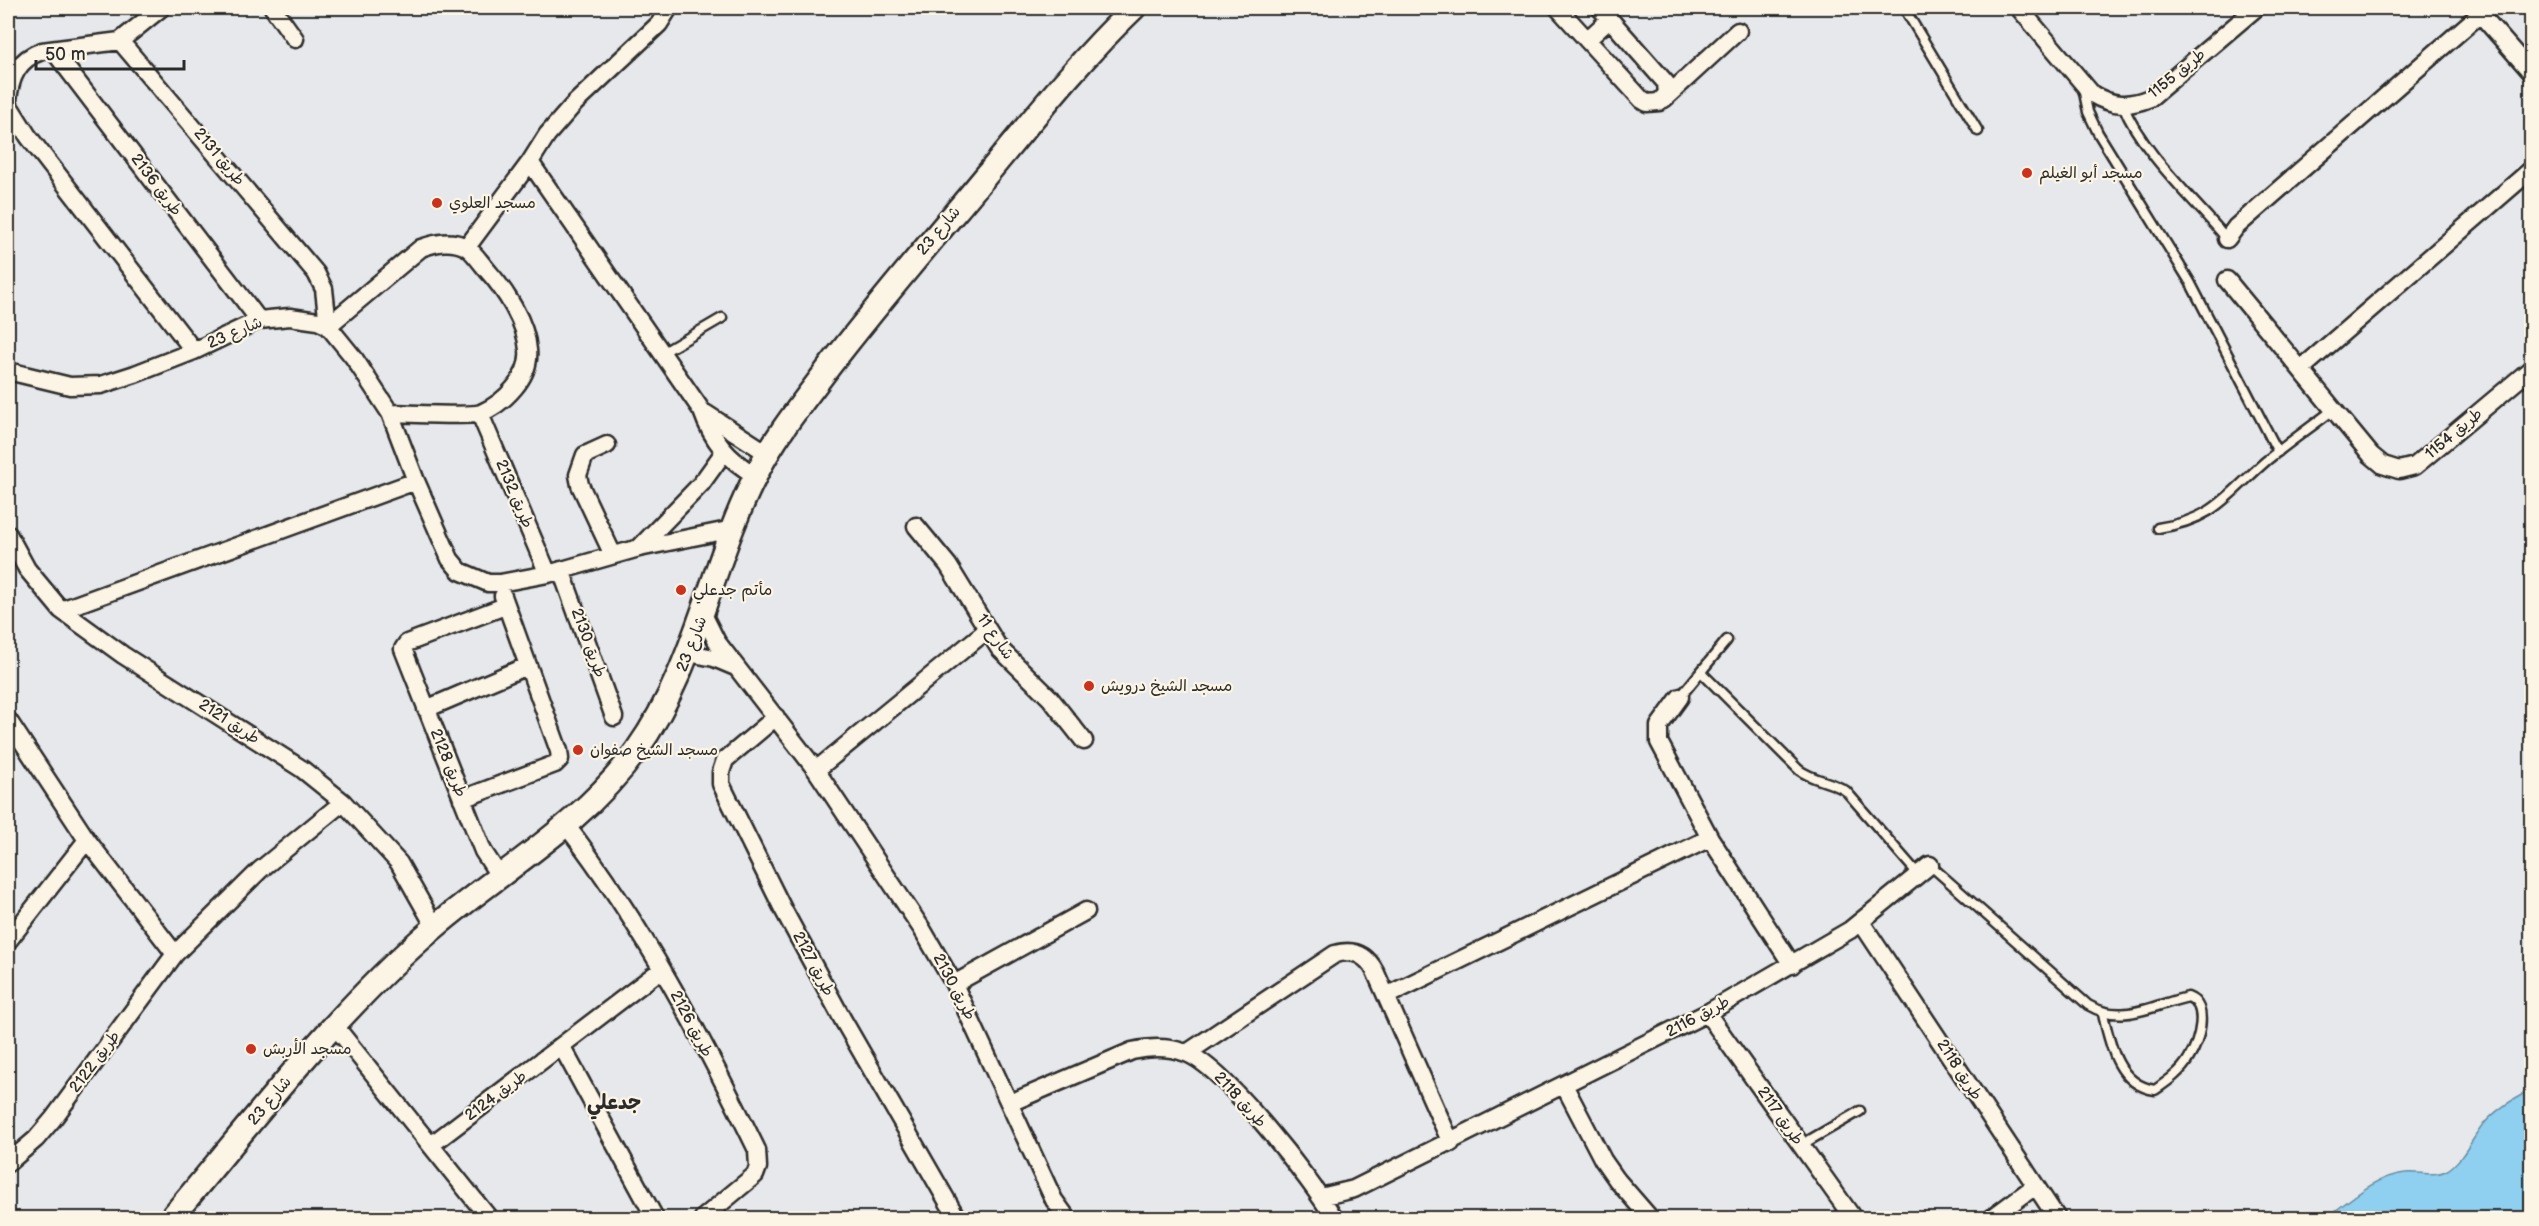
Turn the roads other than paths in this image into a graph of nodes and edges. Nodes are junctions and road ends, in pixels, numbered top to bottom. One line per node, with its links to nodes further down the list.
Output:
1 (161, 8): 14 (street)
2 (273, 8): 12 (street)
3 (669, 8): 22 (street)
4 (1134, 8): 42 (street, شارع 23)
5 (1558, 8): 13 (street)
6 (1904, 8): 21 (lane)
7 (2019, 8): 17 (street)
8 (2256, 8): 20 (street, طريق 1155)
9 (2477, 11): 16 (street); 24 (street)
10 (1605, 13): 13 (street); 18 (street)
11 (1738, 32): 18 (street)
12 (295, 39)
13 (1587, 40): 18 (street)
14 (120, 41): 15 (street, شارع 23); 29 (street, طريق 2131)
15 (53, 50): 19 (street, شارع 23); 28 (street, طريق 2136)
16 (2532, 73)
17 (2082, 82): 20 (street); 41 (lane)
18 (1664, 99)
19 (8, 102): 30 (street, شارع 23)
20 (2123, 105): 24 (lane)
21 (1978, 131)
22 (530, 162): 25 (street); 31 (street)
23 (2532, 169): 33 (street)
24 (2227, 239)
25 (466, 247): 29 (street); 38 (street)
26 (2227, 280): 33 (street, طريق 1154)
27 (722, 318): 31 (lane)
28 (259, 320): 29 (street, شارع 23); 30 (street, شارع 23)
29 (328, 326): 37 (street)
30 (194, 351): 34 (street, شارع 23)
31 (662, 353): 36 (street)
32 (2532, 368): 35 (street, طريق 1154)
33 (2301, 369): 35 (street, طريق 1154)
34 (8, 371)
35 (2333, 410): 41 (lane)
36 (702, 411): 40 (street); 42 (street)
37 (390, 413): 38 (street); 44 (street)
38 (480, 414): 51 (street, طريق 2132)
39 (607, 445): 50 (street)
40 (724, 452): 43 (street); 49 (street)
41 (2278, 452): 46 (lane)
42 (767, 453): 43 (street, شارع 23)
43 (755, 475): 47 (street, شارع 23)
44 (416, 481): 52 (street); 54 (street)
45 (916, 526): 56 (street, شارع 11)
46 (2158, 528)
47 (733, 529): 49 (street); 55 (street, شارع 23)
48 (8, 534): 54 (street, طريق 2121)
49 (639, 548): 50 (street)
50 (613, 555): 51 (street)
51 (554, 572): 52 (street); 64 (street, طريق 2130)
52 (500, 583): 53 (street)
53 (505, 606): 59 (street); 63 (street, طريق 2128)
54 (61, 610): 70 (street, طريق 2121)
55 (703, 614): 58 (street, شارع 23); 60 (street, طريق 2130)
56 (987, 630): 67 (street, شارع 11); 68 (street)
57 (1727, 640): 61 (lane)
58 (689, 653): 60 (street); 71 (street, شارع 23)
59 (527, 666): 63 (street); 69 (street)
60 (737, 667): 65 (street, طريق 2130)
61 (1701, 672): 62 (lane); 74 (lane)
62 (1680, 697): 72 (street)
63 (426, 709): 69 (street, طريق 2128)
64 (614, 717)
65 (776, 717): 68 (street, طريق 2130); 104 (street, طريق 2127)
66 (8, 720): 73 (street)
67 (1084, 741)
68 (816, 770): 83 (street, طريق 2130)
69 (462, 799): 75 (street, طريق 2128)
70 (343, 802): 78 (street, طريق 2121); 80 (street, طريق 2122)
71 (566, 825): 75 (street, شارع 23); 82 (street, طريق 2126)
72 (1710, 838): 81 (street); 84 (street)
73 (87, 840): 79 (street); 80 (street)
74 (1924, 870): 77 (street, طريق 2116); 86 (lane)
75 (500, 877): 78 (street, شارع 23)
76 (1086, 911): 83 (street)
77 (1861, 922): 81 (street, طريق 2116); 97 (street, طريق 2118)
78 (435, 927): 87 (street, شارع 23)
79 (8, 941)
80 (176, 954): 96 (street, طريق 2122)
81 (1791, 965): 85 (street, طريق 2116)
82 (662, 969): 88 (street, طريق 2124); 103 (street, طريق 2126)
83 (954, 984): 91 (street, طريق 2130)
84 (1386, 996): 89 (street); 93 (street)
85 (1707, 1013): 90 (street, طريق 2116); 95 (street, طريق 2117)
86 (2103, 1014): 86 (lane)
87 (335, 1026): 94 (street); 100 (street, شارع 23)
88 (562, 1047): 94 (street, طريق 2124); 102 (street)
89 (1187, 1053): 91 (street, طريق 2118); 98 (street, طريق 2118)
90 (1564, 1085): 93 (street, طريق 2116); 106 (street)
91 (1010, 1103): 105 (street, طريق 2130)
92 (1860, 1111): 95 (lane)
93 (1450, 1143): 98 (street, طريق 2116)
94 (431, 1145): 101 (street)
95 (1801, 1145): 107 (street, طريق 2117)
96 (8, 1163)
97 (2036, 1186): 108 (street); 109 (street, طريق 2118)
98 (1321, 1197): 99 (street, طريق 2118)
99 (1328, 1216)
100 (171, 1218)
101 (489, 1218)
102 (655, 1218)
103 (703, 1218)
104 (957, 1218)
105 (1067, 1218)
106 (1650, 1218)
107 (1854, 1218)
108 (1992, 1218)
109 (2057, 1218)

